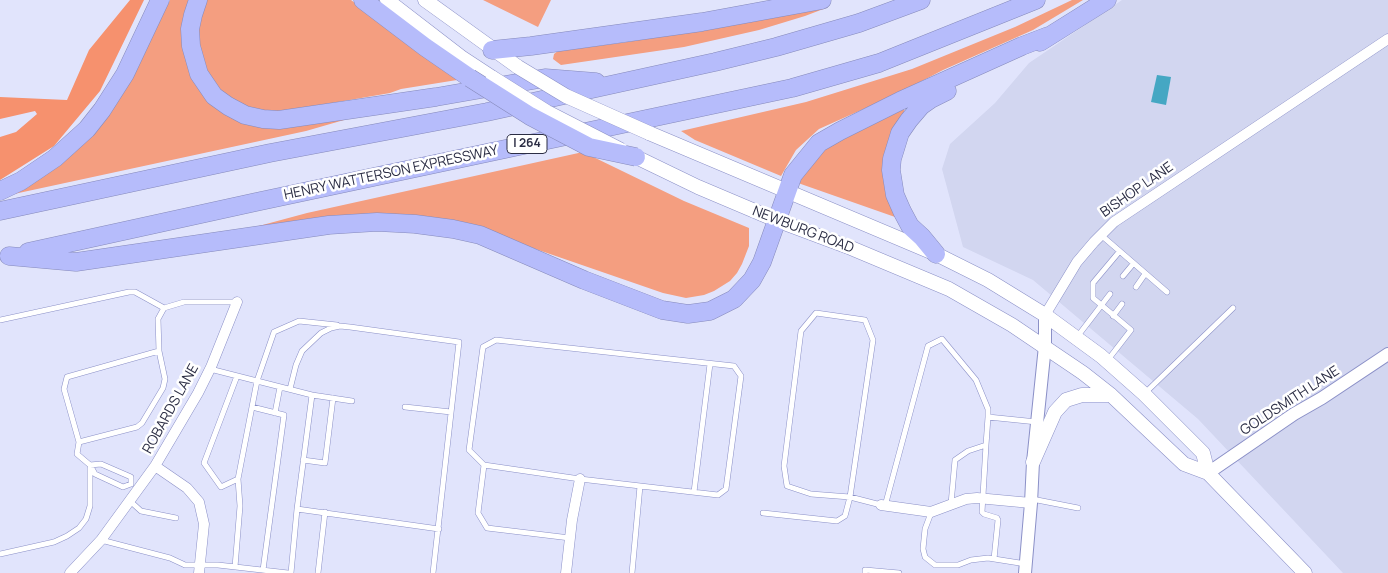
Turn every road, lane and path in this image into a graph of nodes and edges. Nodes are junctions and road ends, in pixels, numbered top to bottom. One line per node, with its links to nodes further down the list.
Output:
1 (160, 0): 15 (highway)
2 (198, 0): 13 (highway)
3 (363, 0): 14 (highway, bridge)
4 (387, 0): 14 (main road, NEWBURG ROAD, bridge)
5 (425, 0): 12 (main road, NEWBURG ROAD)
6 (822, 0): 12 (highway)
7 (921, 0): 13 (highway)
8 (1036, 0): 22 (highway, HENRY WATTERSON EXPRESSWAY / I 264)
9 (1107, 0): 10 (highway)
10 (1048, 36): 16 (highway); 21 (highway)
11 (1388, 39): 19 (street, BISHOP LANE)
12 (492, 50): 16 (main road, NEWBURG ROAD, bridge)
13 (615, 84): 17 (highway)
14 (636, 157): 18 (main road, NEWBURG ROAD)
15 (0, 191)
16 (786, 192): 18 (highway); 21 (main road, NEWBURG ROAD)
17 (0, 211)
18 (776, 220): 22 (highway); 39 (main road, NEWBURG ROAD)
19 (1101, 235): 20 (lane); 34 (street, BISHOP LANE)
20 (1119, 252): 23 (lane); 31 (lane)
21 (936, 254): 34 (main road, NEWBURG ROAD)
22 (5, 258)
23 (1133, 264): 24 (lane); 25 (lane)
24 (1145, 274): 26 (lane); 27 (lane)
25 (1123, 276)
26 (1136, 287)
27 (1167, 292)
28 (1110, 294): 31 (lane)
29 (237, 302): 32 (lane); 44 (street, ROBARDS LANE)
30 (1122, 304): 35 (lane)
31 (1102, 305): 35 (lane); 38 (lane)
32 (164, 308): 36 (lane); 40 (lane)
33 (1233, 308): 49 (lane)
34 (1045, 315): 38 (main road, NEWBURG ROAD); 39 (street)
35 (1114, 316): 42 (lane)
36 (0, 320)
37 (340, 326): 46 (lane); 48 (lane); 56 (lane)
38 (1076, 338): 42 (main road, NEWBURG ROAD)
39 (1045, 346): 51 (main road, NEWBURG ROAD); 59 (street)
40 (159, 351): 60 (lane); 60 (lane)
41 (1388, 354): 67 (street, GOLDSMITH LANE)
42 (1107, 362): 49 (main road, NEWBURG ROAD)
43 (710, 364): 65 (lane); 72 (lane); 72 (lane)
44 (210, 369): 45 (lane); 66 (street, ROBARDS LANE)
45 (237, 376): 46 (lane); 68 (lane)
46 (257, 381): 47 (lane); 54 (lane)
47 (280, 387): 48 (lane); 57 (lane)
48 (290, 389): 50 (lane)
49 (1144, 394): 67 (main road, NEWBURG ROAD)
50 (312, 395): 52 (lane); 62 (lane)
51 (1111, 395): 63 (main road); 67 (main road, NEWBURG ROAD)
52 (333, 398): 53 (lane); 62 (lane)
53 (352, 400)
54 (252, 407): 57 (lane); 68 (lane)
55 (405, 407): 56 (lane)
56 (451, 412): 85 (lane)
57 (275, 413): 93 (lane)
58 (988, 418): 59 (lane); 61 (lane); 78 (lane)
59 (1038, 422): 63 (street)
60 (79, 442): 64 (lane)
61 (986, 445): 74 (lane); 77 (lane)
62 (304, 460): 80 (lane)
63 (1033, 462): 76 (street)
64 (90, 465): 71 (lane); 71 (lane); 88 (lane)
65 (484, 465): 69 (lane); 86 (lane)
66 (155, 466): 71 (street); 92 (street, ROBARDS LANE)
67 (1208, 473): 103 (main road, NEWBURG ROAD)
68 (238, 479): 90 (lane)
69 (580, 479): 70 (lane); 86 (street)
70 (640, 486): 72 (lane); 100 (lane)
71 (135, 487): 75 (street)
72 (694, 492)
73 (850, 497): 73 (lane); 78 (lane); 83 (lane)
74 (983, 498): 76 (street); 77 (street); 89 (lane)
75 (130, 501): 84 (lane); 87 (street)
76 (1031, 501): 79 (lane); 91 (street)
77 (951, 505): 82 (street)
78 (883, 506): 82 (street)
79 (1078, 508)
80 (297, 509): 81 (lane); 96 (lane)
81 (325, 512): 85 (lane); 97 (lane)
82 (931, 512): 89 (lane)
83 (763, 513)
84 (176, 518)
85 (439, 529): 98 (lane)
86 (570, 538): 99 (street)
87 (101, 540): 92 (lane); 94 (street)
88 (0, 554)
89 (994, 559): 91 (lane)
90 (235, 567): 92 (lane); 93 (lane)
91 (1025, 568)
92 (200, 569)
93 (263, 570): 95 (lane)
94 (70, 573)
95 (288, 573)
96 (291, 573)
97 (318, 573)
98 (433, 573)
99 (566, 573)
100 (632, 573)
101 (865, 573): 102 (lane)
102 (899, 573)
103 (1305, 573)

